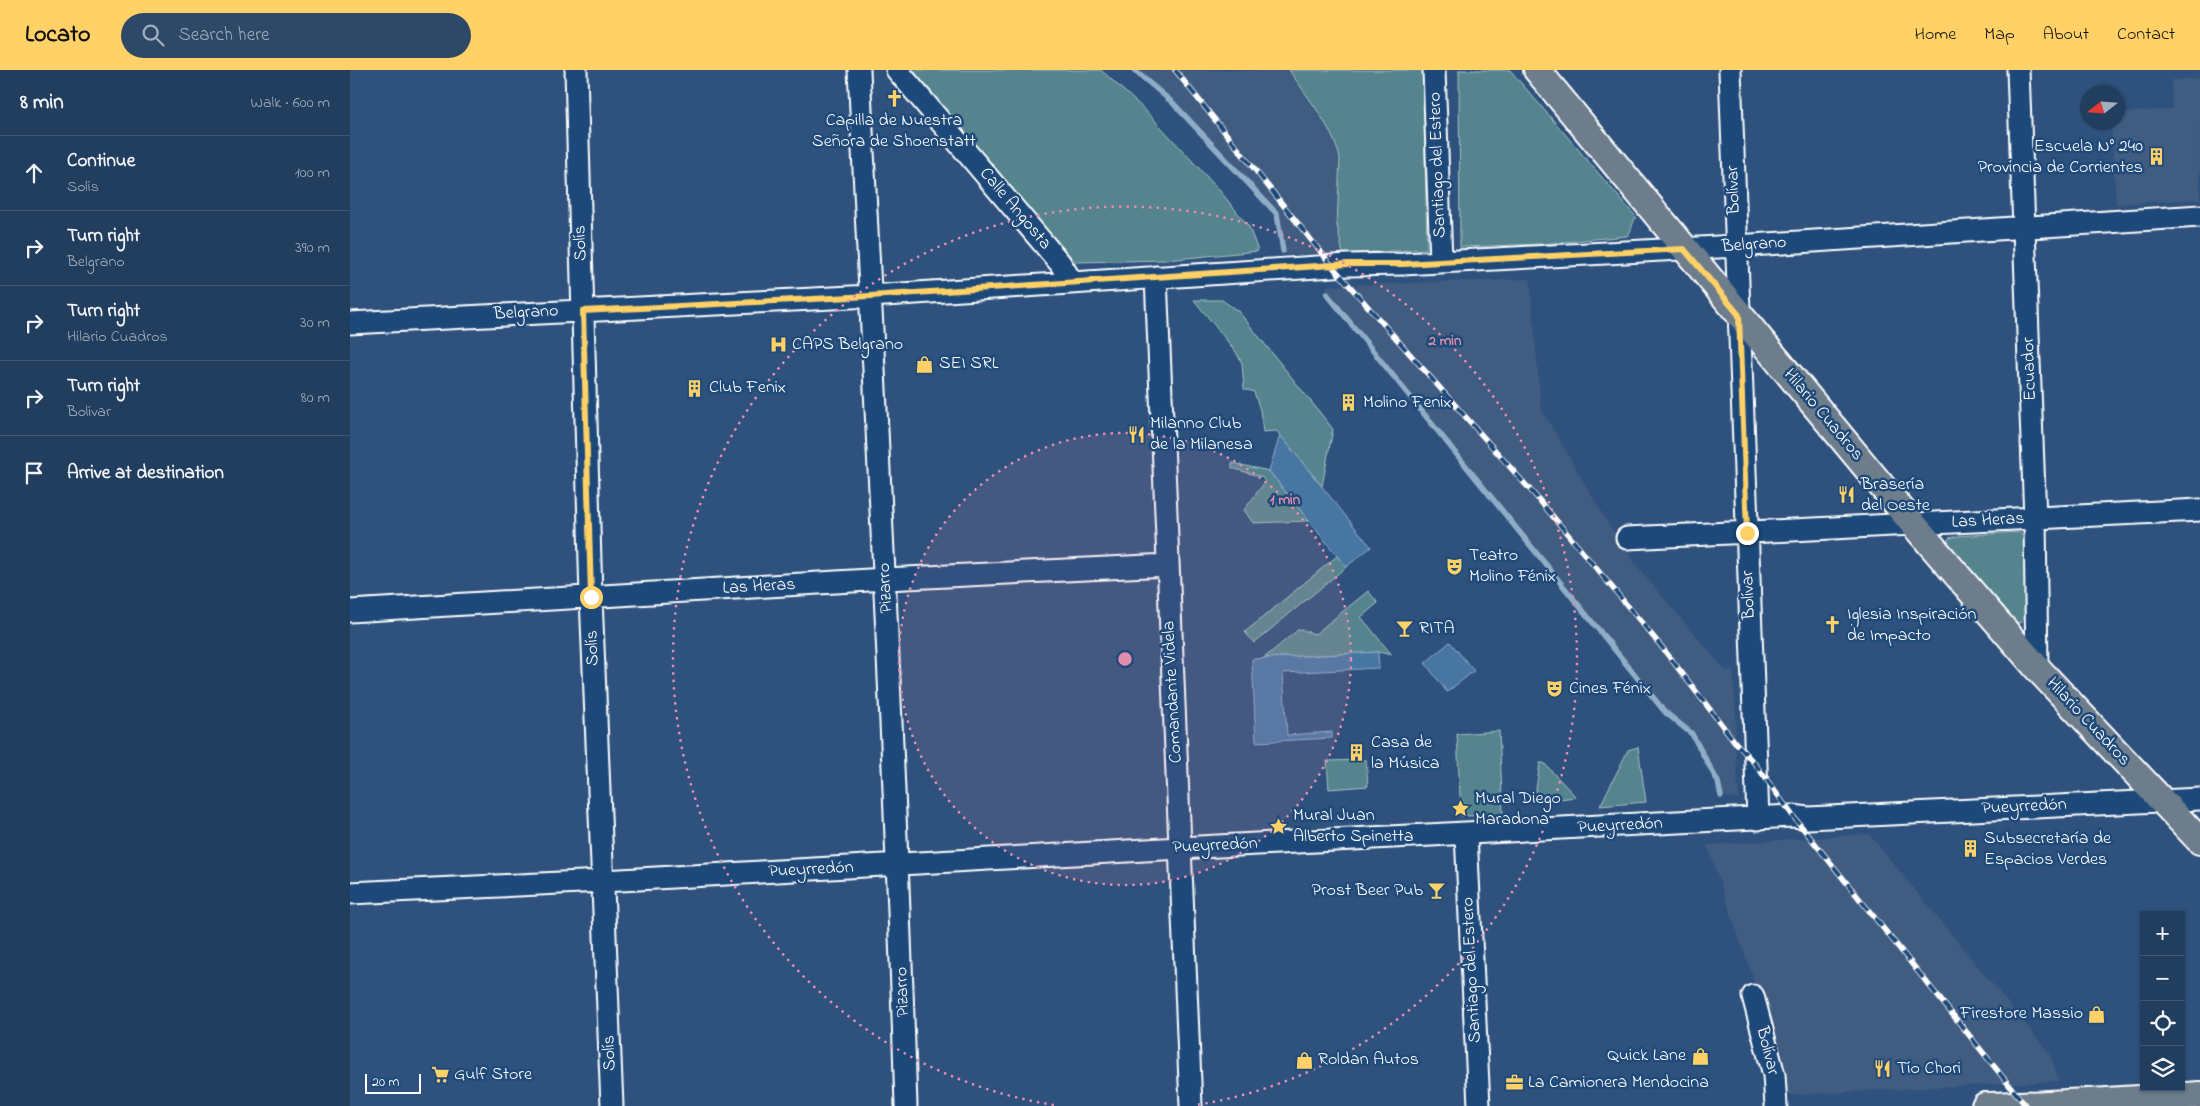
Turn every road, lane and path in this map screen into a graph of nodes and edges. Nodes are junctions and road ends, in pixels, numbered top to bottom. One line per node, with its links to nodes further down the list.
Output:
1 (576, 70): 16 (street, Solís)
2 (859, 70): 15 (street, Pizarro)
3 (897, 70): 14 (street, Calle Angosta)
4 (1434, 70): 12 (street, Santiago del Estero)
5 (1537, 70): 11 (main road, Hilario Cuadros)
6 (1730, 70): 10 (street, Bolívar)
7 (2018, 70): 9 (street, Ecuador)
8 (2200, 216): 9 (street, Belgrano)
9 (2024, 226): 10 (street, Belgrano); 20 (street, Ecuador)
10 (1736, 246): 11 (street, Belgrano); 17 (street, Bolívar)
11 (1684, 249): 12 (street, Belgrano); 17 (main road, Hilario Cuadros)
12 (1441, 261): 13 (street, Belgrano)
13 (1156, 277): 14 (street, Belgrano); 24 (street, Comandante Videla)
14 (1072, 282): 15 (street, Belgrano)
15 (870, 296): 16 (street, Belgrano); 25 (street, Pizarro)
16 (583, 311): 18 (street, Belgrano); 26 (street, Solís)
17 (1739, 315): 21 (main road, Hilario Cuadros); 22 (street, Bolívar)
18 (350, 322)
19 (2200, 510): 20 (street, Las Heras)
20 (2035, 519): 21 (street, Las Heras); 28 (street, Ecuador)
21 (1914, 525): 22 (street, Las Heras); 28 (main road, Hilario Cuadros)
22 (1747, 533): 23 (street, Las Heras); 31 (street, Bolívar)
23 (1627, 538)
24 (1168, 565): 25 (street, Las Heras); 34 (street, Comandante Videla)
25 (886, 579): 26 (street, Las Heras); 35 (street, Pizarro)
26 (591, 597): 27 (street, Las Heras); 36 (street, Solís)
27 (350, 611)
28 (2037, 668): 30 (main road, Hilario Cuadros)
29 (2200, 799): 30 (street, Pueyrredón)
30 (2162, 801): 31 (street, Pueyrredón); 33 (main road, Hilario Cuadros)
31 (1758, 819): 32 (street, Pueyrredón)
32 (1466, 834): 34 (street, Pueyrredón); 43 (street, Santiago del Estero)
33 (2200, 841)
34 (1180, 848): 35 (street, Pueyrredón); 42 (street, Comandante Videla)
35 (899, 865): 36 (street, Pueyrredón); 41 (street, Pizarro)
36 (603, 881): 37 (street, Pueyrredón); 40 (street, Solís)
37 (350, 893)
38 (1753, 996): 44 (street, Bolívar)
39 (2200, 1095): 45 (main road)
40 (612, 1106)
41 (906, 1106)
42 (1191, 1106)
43 (1479, 1106)
44 (1776, 1106)
45 (1985, 1106)

